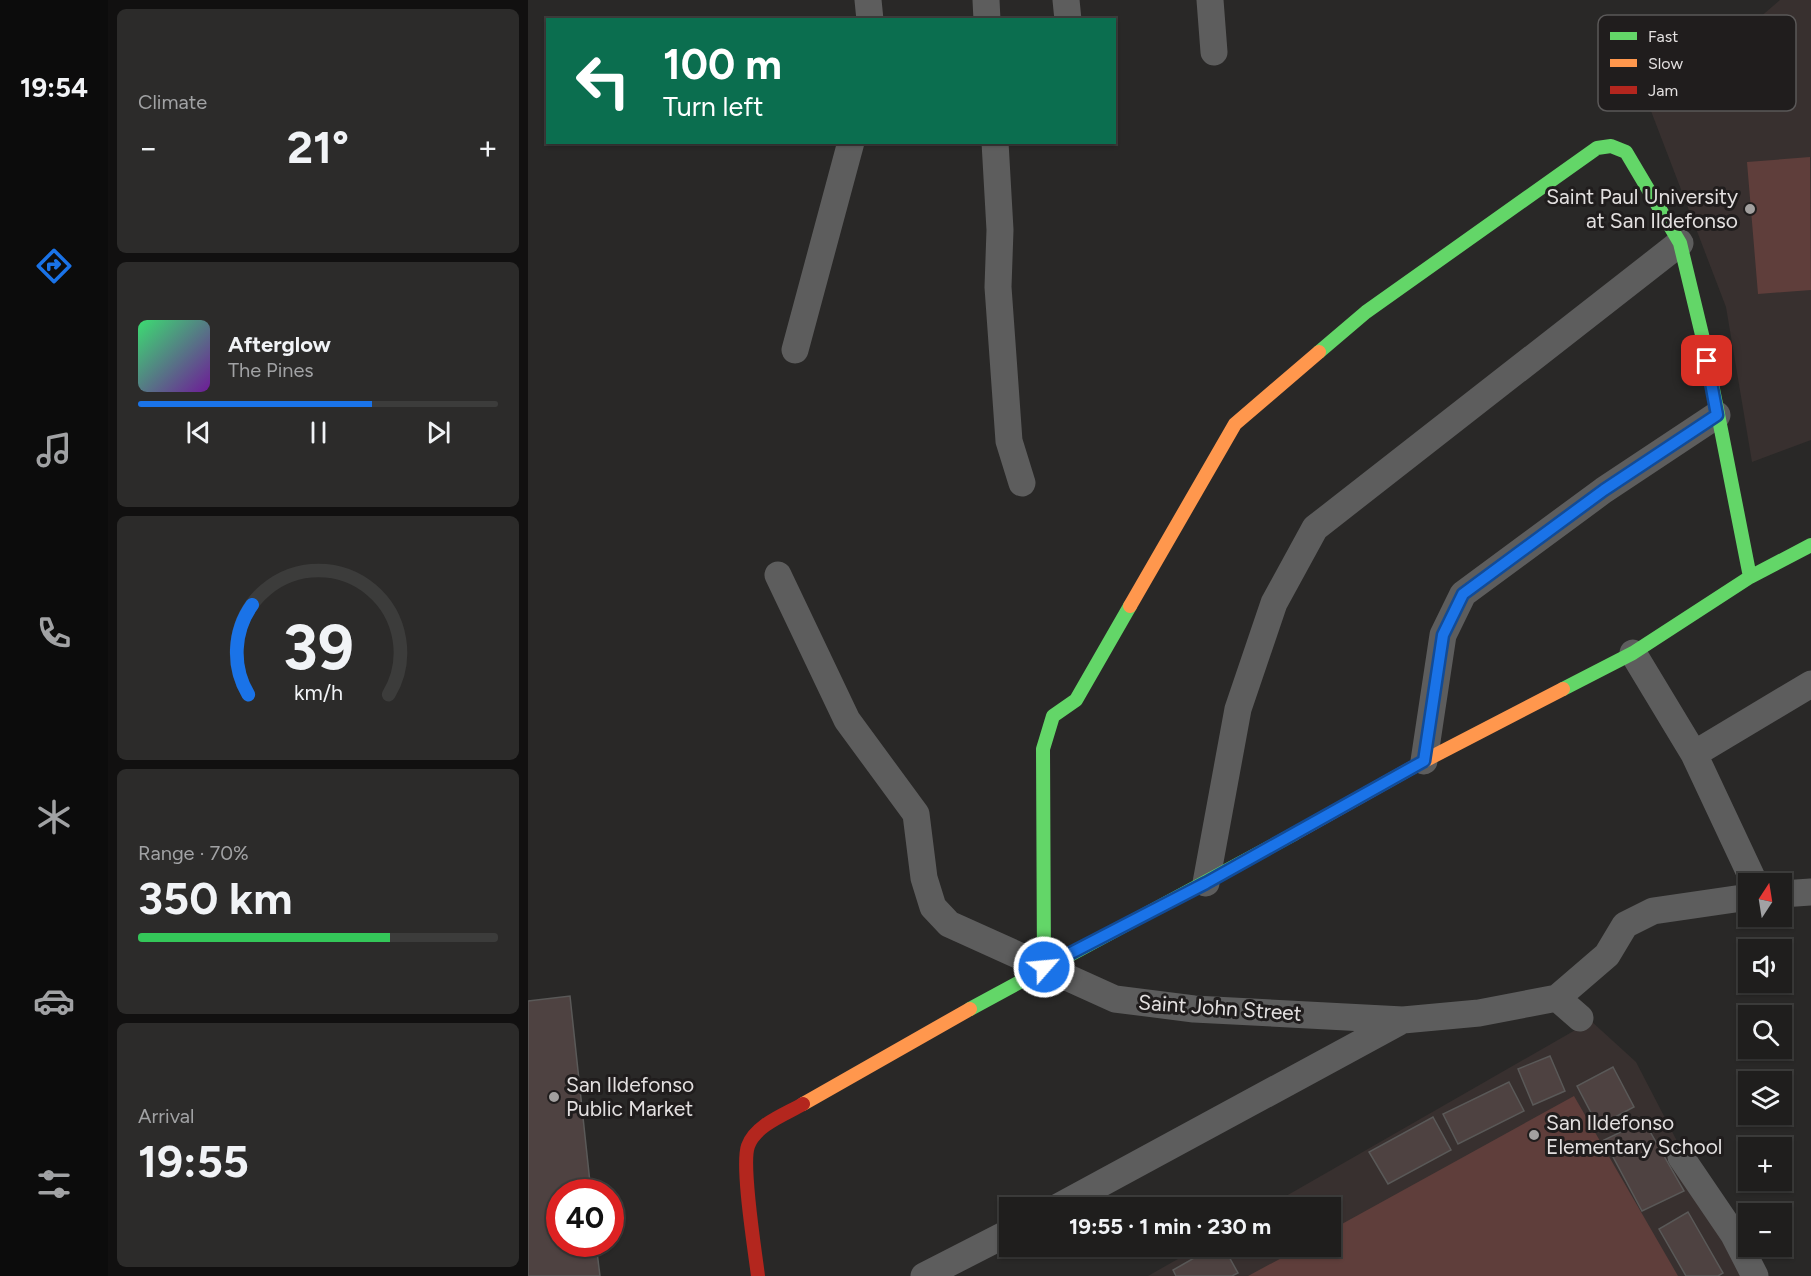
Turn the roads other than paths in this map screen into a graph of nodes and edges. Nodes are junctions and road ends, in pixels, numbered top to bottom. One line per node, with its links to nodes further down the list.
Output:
1 (868, 0): 5 (street)
2 (986, 0): 6 (street)
3 (1066, 0): 7 (street)
4 (1210, 0): 8 (street)
5 (870, 18)
6 (987, 18)
7 (1068, 18)
8 (1214, 51)
9 (850, 144): 12 (street)
10 (994, 144): 14 (street)
11 (1680, 243): 13 (street); 23 (street); 27 (street)
12 (795, 350)
13 (1717, 415): 17 (street); 21 (street)
14 (1022, 483)
15 (1811, 545): 17 (street)
16 (778, 575): 27 (street, Saint John Street)
17 (1750, 577): 18 (street)
18 (1633, 653): 20 (street); 21 (street)
19 (1811, 684): 20 (street)
20 (1694, 754): 22 (street)
21 (1424, 761): 23 (street)
22 (1750, 873)
23 (1206, 883): 27 (street)
24 (1811, 892): 25 (street)
25 (1792, 893)
26 (1738, 899): 28 (street)
27 (1044, 967): 30 (street, Saint John Street); 34 (street)
28 (1557, 998): 29 (street); 30 (street)
29 (1580, 1018)
30 (1403, 1020): 32 (street)
31 (1681, 1157): 36 (street)
32 (1076, 1197)
33 (999, 1238): 35 (street)
34 (758, 1276)
35 (924, 1276)
36 (1755, 1276)

